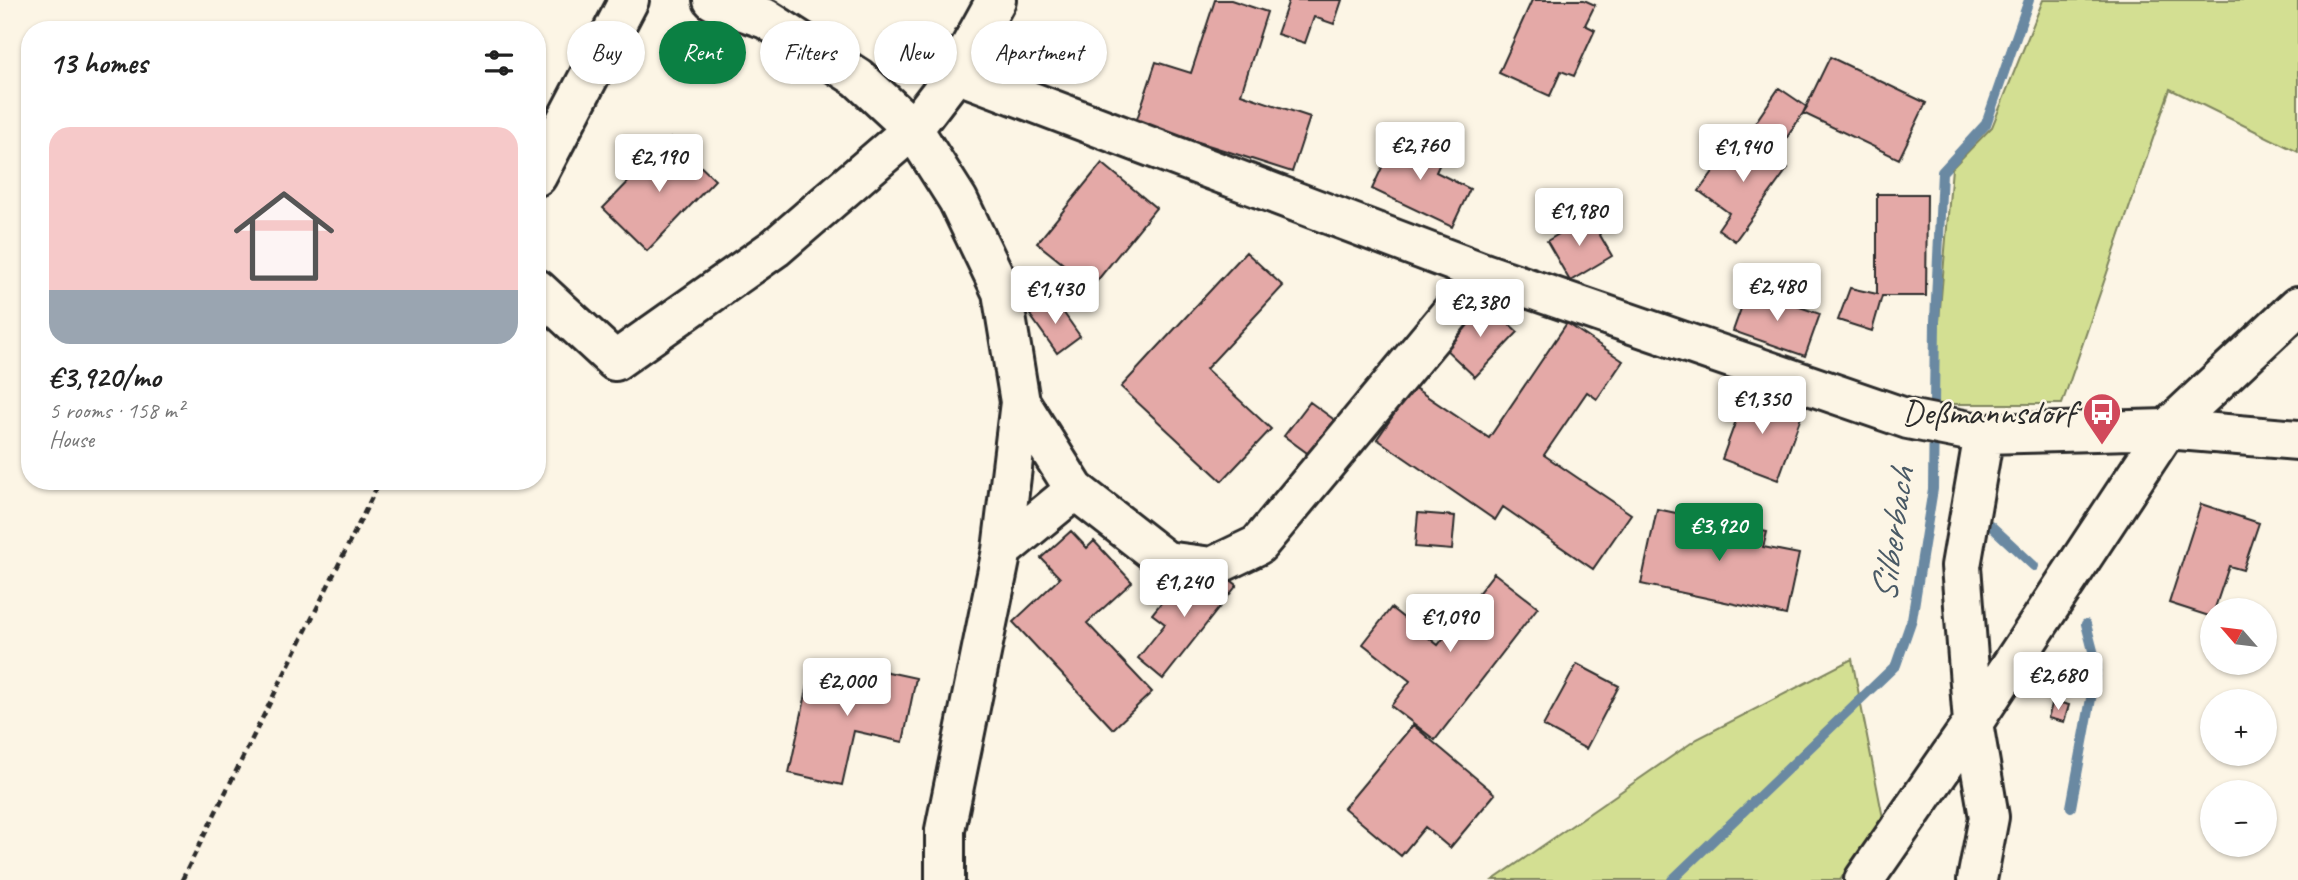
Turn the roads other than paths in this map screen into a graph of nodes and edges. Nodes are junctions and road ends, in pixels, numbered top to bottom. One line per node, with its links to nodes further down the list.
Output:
1 (629, 0): 8 (street)
2 (713, 0): 7 (street)
3 (996, 0): 4 (street)
4 (957, 71)
5 (957, 73): 9 (street)
6 (948, 84): 7 (street)
7 (913, 129): 10 (street); 12 (street)
8 (546, 159)
9 (1484, 273): 14 (street); 16 (street)
10 (546, 297)
11 (2298, 306): 13 (street)
12 (1020, 402): 16 (street); 17 (street)
13 (2167, 429): 14 (street); 15 (street); 18 (street)
14 (1967, 431): 18 (street)
15 (2298, 440)
16 (1075, 490): 17 (street)
17 (1002, 550): 19 (street)
18 (1973, 723): 20 (street); 21 (street)
19 (945, 880)
20 (1864, 880)
21 (1977, 880)

